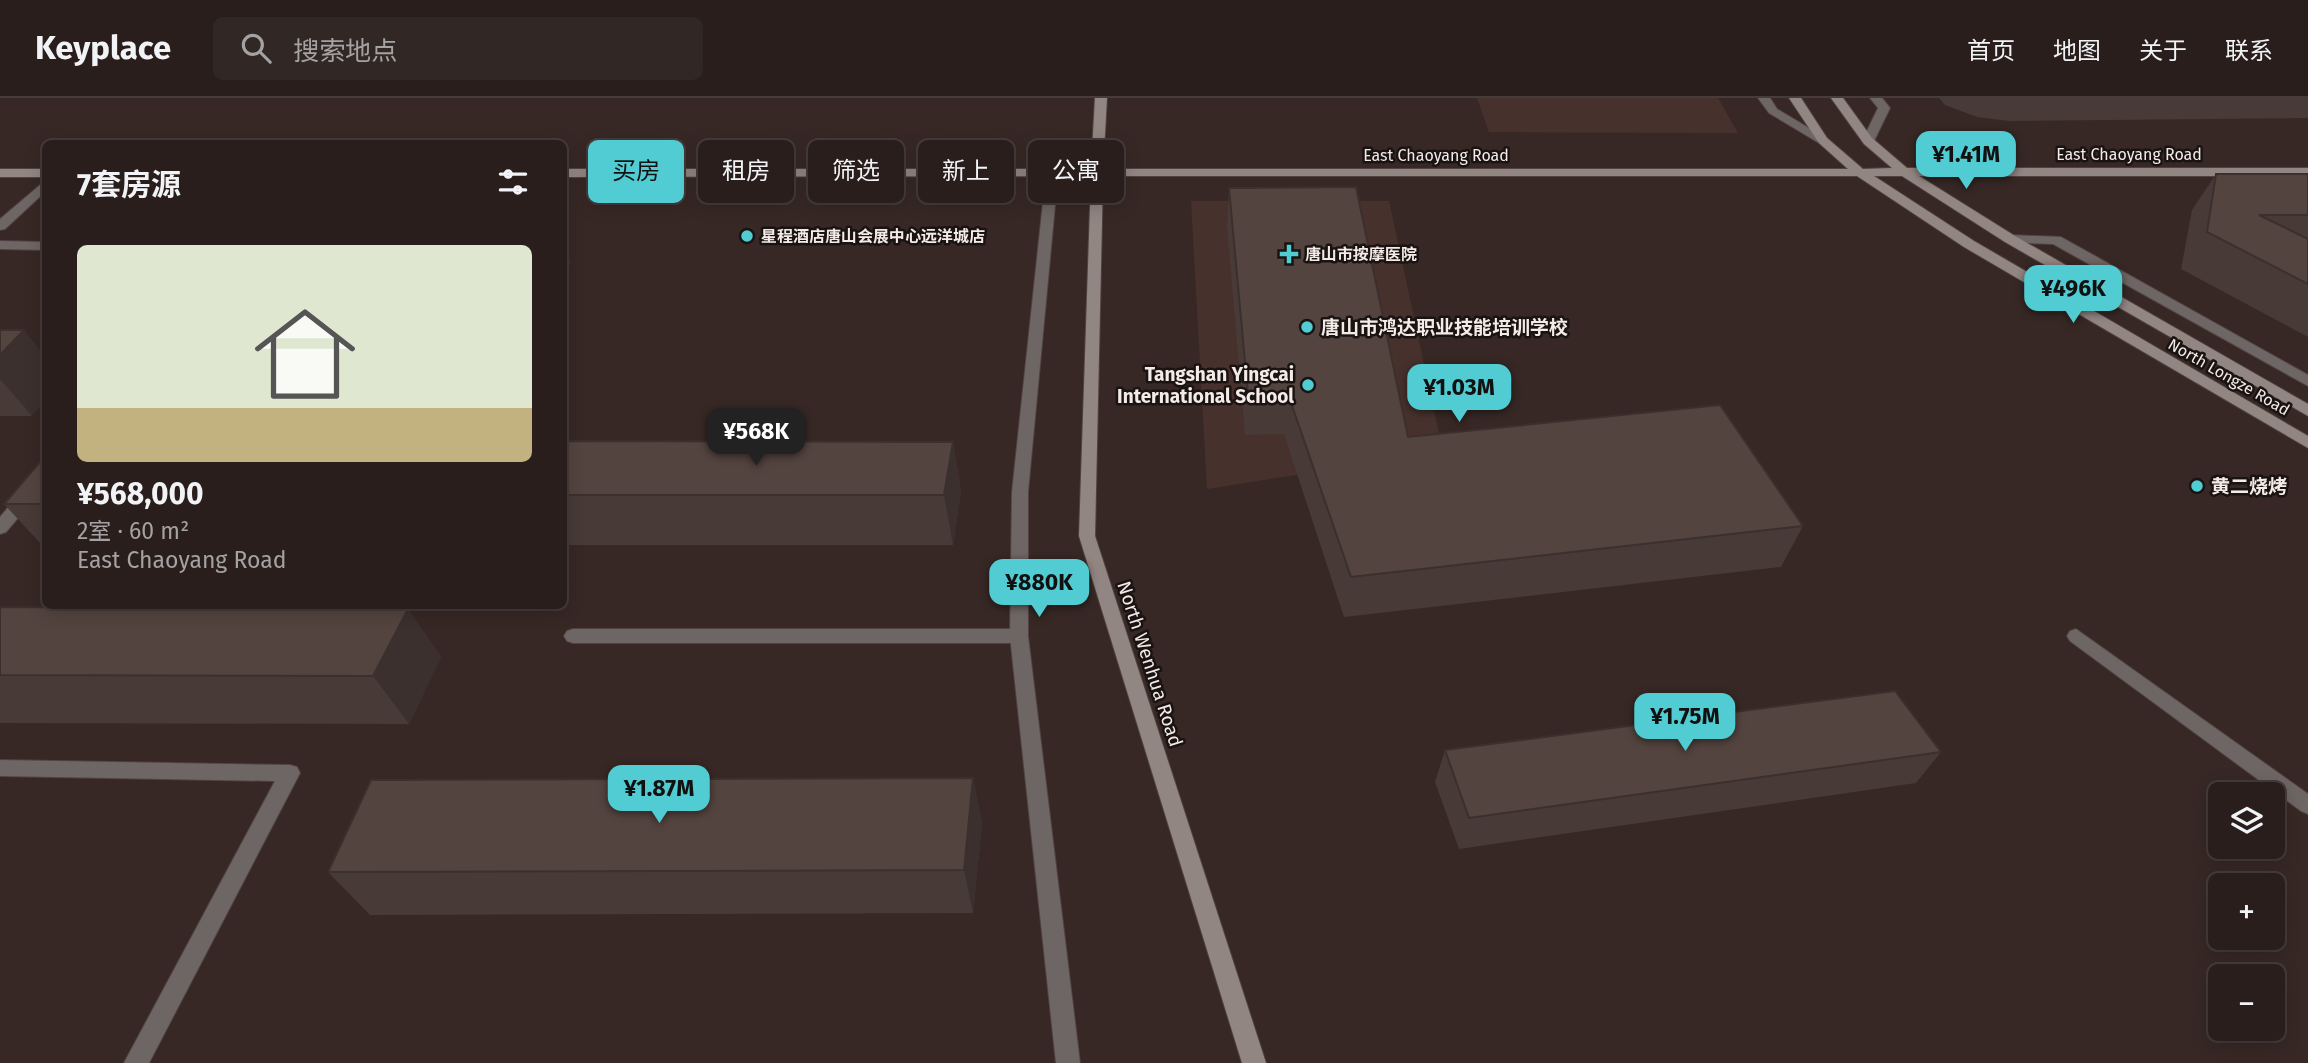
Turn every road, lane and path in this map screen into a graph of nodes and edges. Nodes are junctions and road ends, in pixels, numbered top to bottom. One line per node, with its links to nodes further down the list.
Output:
1 (1101, 98): 6 (main road, North Wenhua Road)
2 (1764, 98): 7 (street)
3 (1795, 98): 7 (main road, North Longze Road)
4 (1837, 98): 8 (main road, North Longze Road)
5 (1876, 98): 8 (street)
6 (1099, 140)
7 (1823, 140): 15 (main road, North Longze Road)
8 (1868, 141): 9 (main road, North Longze Road)
9 (1904, 172): 10 (main road, East Chaoyang Road); 15 (main road, East Chaoyang Road); 21 (main road, North Longze Road)
10 (2308, 172)
11 (0, 173): 12 (main road)
12 (42, 173)
13 (567, 173): 16 (main road, East Chaoyang Road)
14 (1124, 173): 15 (main road, East Chaoyang Road)
15 (1861, 173): 26 (main road, North Longze Road)
16 (1028, 174)
17 (42, 188): 20 (street)
18 (1049, 203): 30 (street)
19 (1096, 203): 36 (main road, North Wenhua Road)
20 (0, 226)
21 (2010, 239): 24 (street); 25 (main road, North Longze Road)
22 (0, 245): 23 (street)
23 (42, 246)
24 (2308, 381)
25 (2308, 411)
26 (2308, 443)
27 (42, 479): 28 (street)
28 (0, 528)
29 (573, 636): 30 (street)
30 (1019, 636): 35 (street)
31 (2076, 636): 33 (street)
32 (0, 768): 34 (street)
33 (2308, 806)
34 (136, 1063)
35 (1068, 1063)
36 (1254, 1063)

